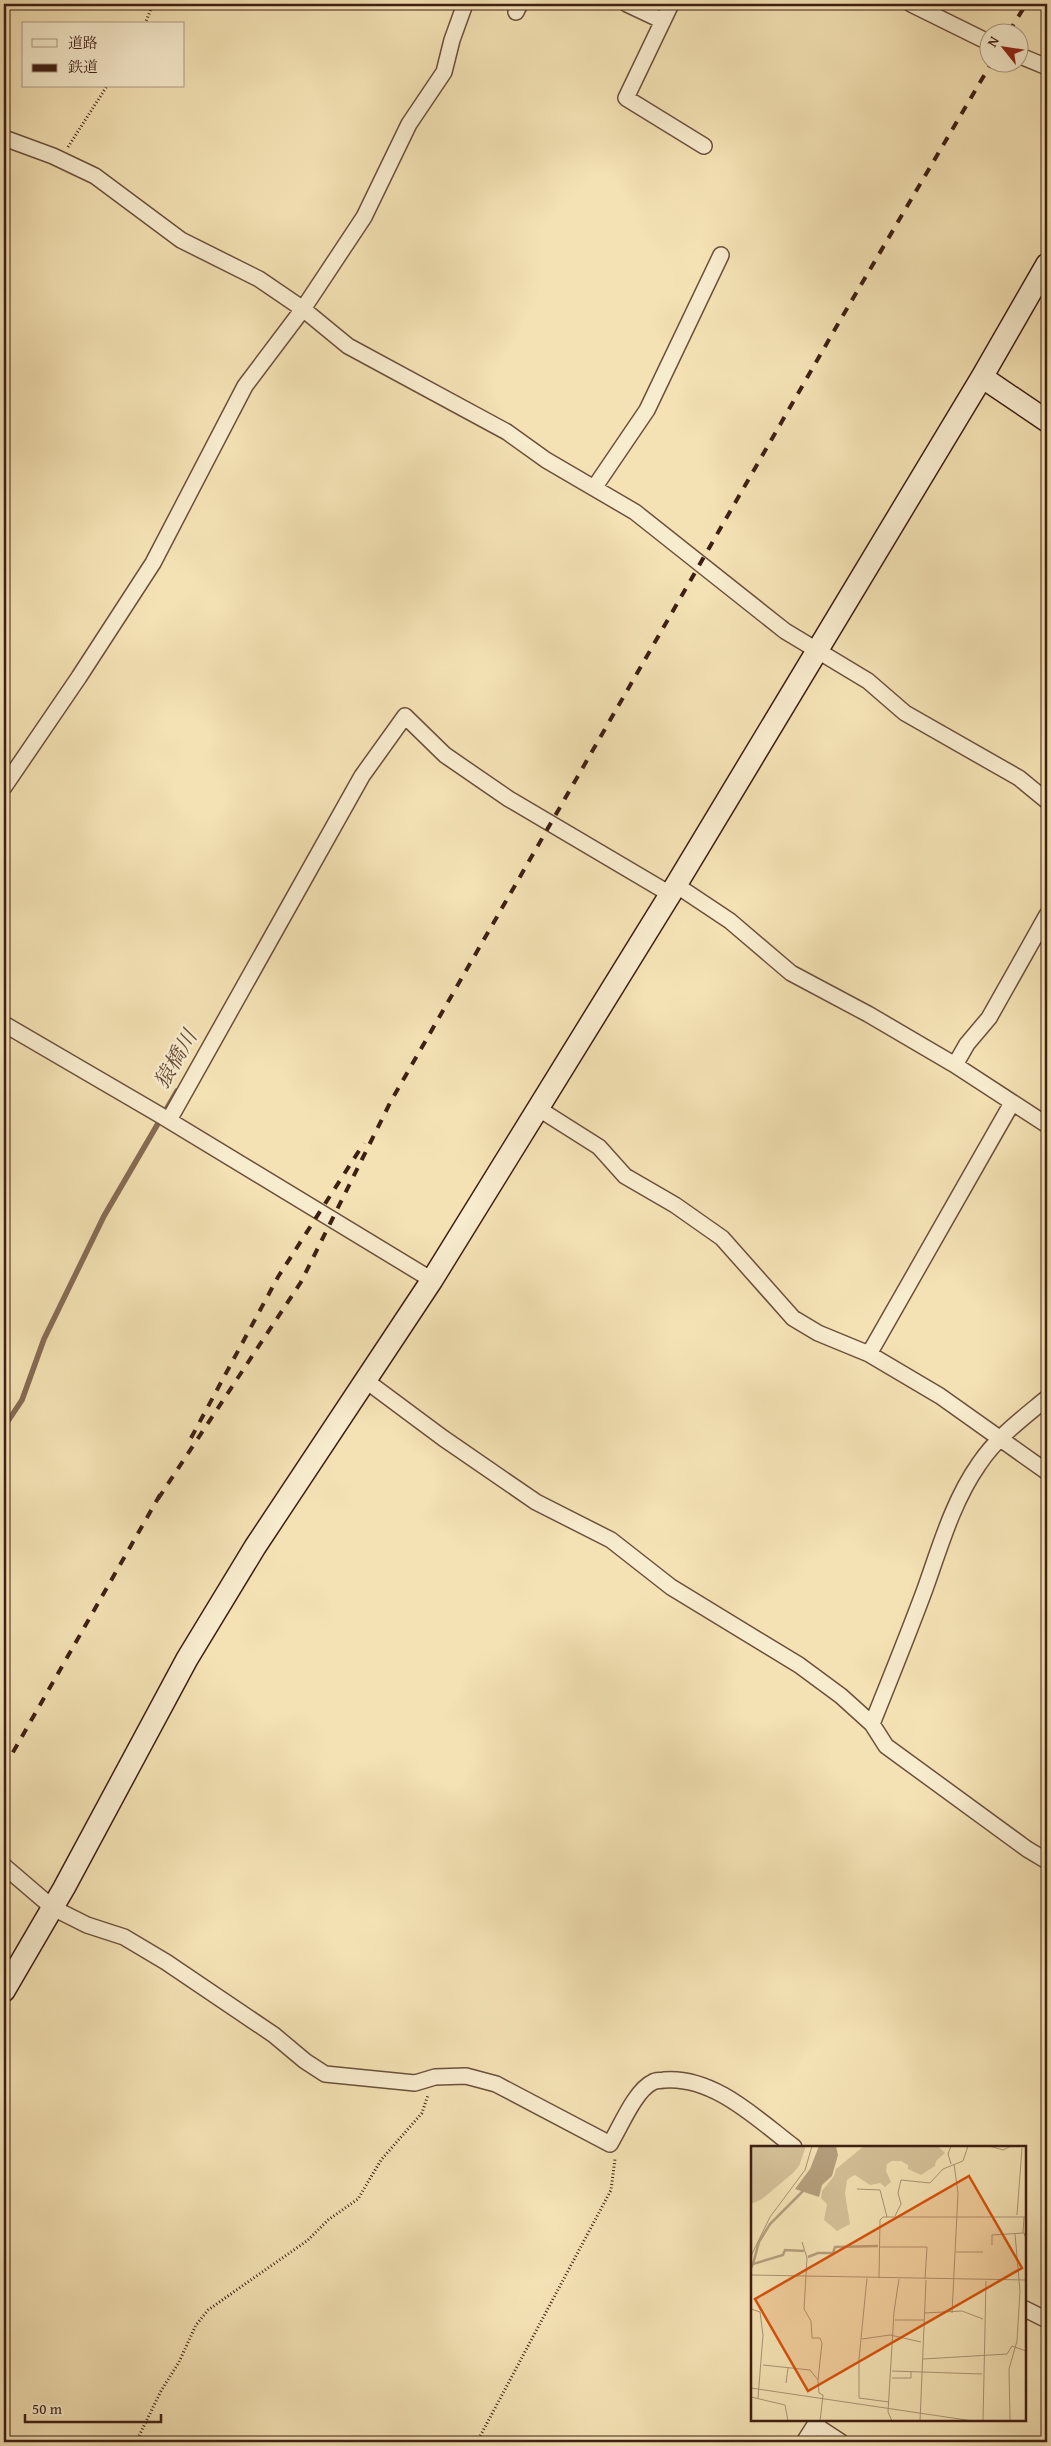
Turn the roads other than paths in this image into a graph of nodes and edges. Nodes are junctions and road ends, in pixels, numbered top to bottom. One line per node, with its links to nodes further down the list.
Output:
1 (466, 4): 13 (street)
2 (626, 4): 5 (street)
3 (671, 4): 5 (street)
4 (911, 4): 6 (street)
5 (663, 21): 10 (street)
6 (978, 37)
7 (1028, 59): 8 (street)
8 (1047, 67)
9 (4, 138): 13 (street)
10 (704, 146)
11 (721, 255): 16 (street)
12 (1047, 264): 14 (street)
13 (303, 309): 16 (street); 18 (street)
14 (982, 377): 15 (street); 17 (street)
15 (1047, 421)
16 (594, 488): 17 (street)
17 (818, 650): 19 (street); 20 (street)
18 (4, 787)
19 (1047, 801)
20 (673, 890): 23 (street); 25 (street); 26 (street)
21 (1047, 915): 23 (street)
22 (4, 1024): 26 (street)
23 (956, 1064): 24 (street)
24 (1012, 1103): 27 (street); 29 (street)
25 (538, 1109): 28 (street); 29 (street)
26 (164, 1118): 28 (street)
27 (1047, 1125)
28 (432, 1280): 30 (street)
29 (869, 1354): 32 (street)
30 (365, 1380): 34 (street); 37 (street)
31 (1047, 1398): 32 (street)
32 (1000, 1438): 33 (street); 34 (street)
33 (1047, 1472)
34 (872, 1724): 35 (street)
35 (1047, 1861)
36 (4, 1866): 37 (street)
37 (53, 1908): 38 (street); 39 (street)
38 (4, 1992)
39 (793, 2146)
40 (1026, 2310): 41 (street)
41 (1047, 2320)
42 (817, 2422): 43 (street); 44 (street)
43 (804, 2442)
44 (841, 2442)

